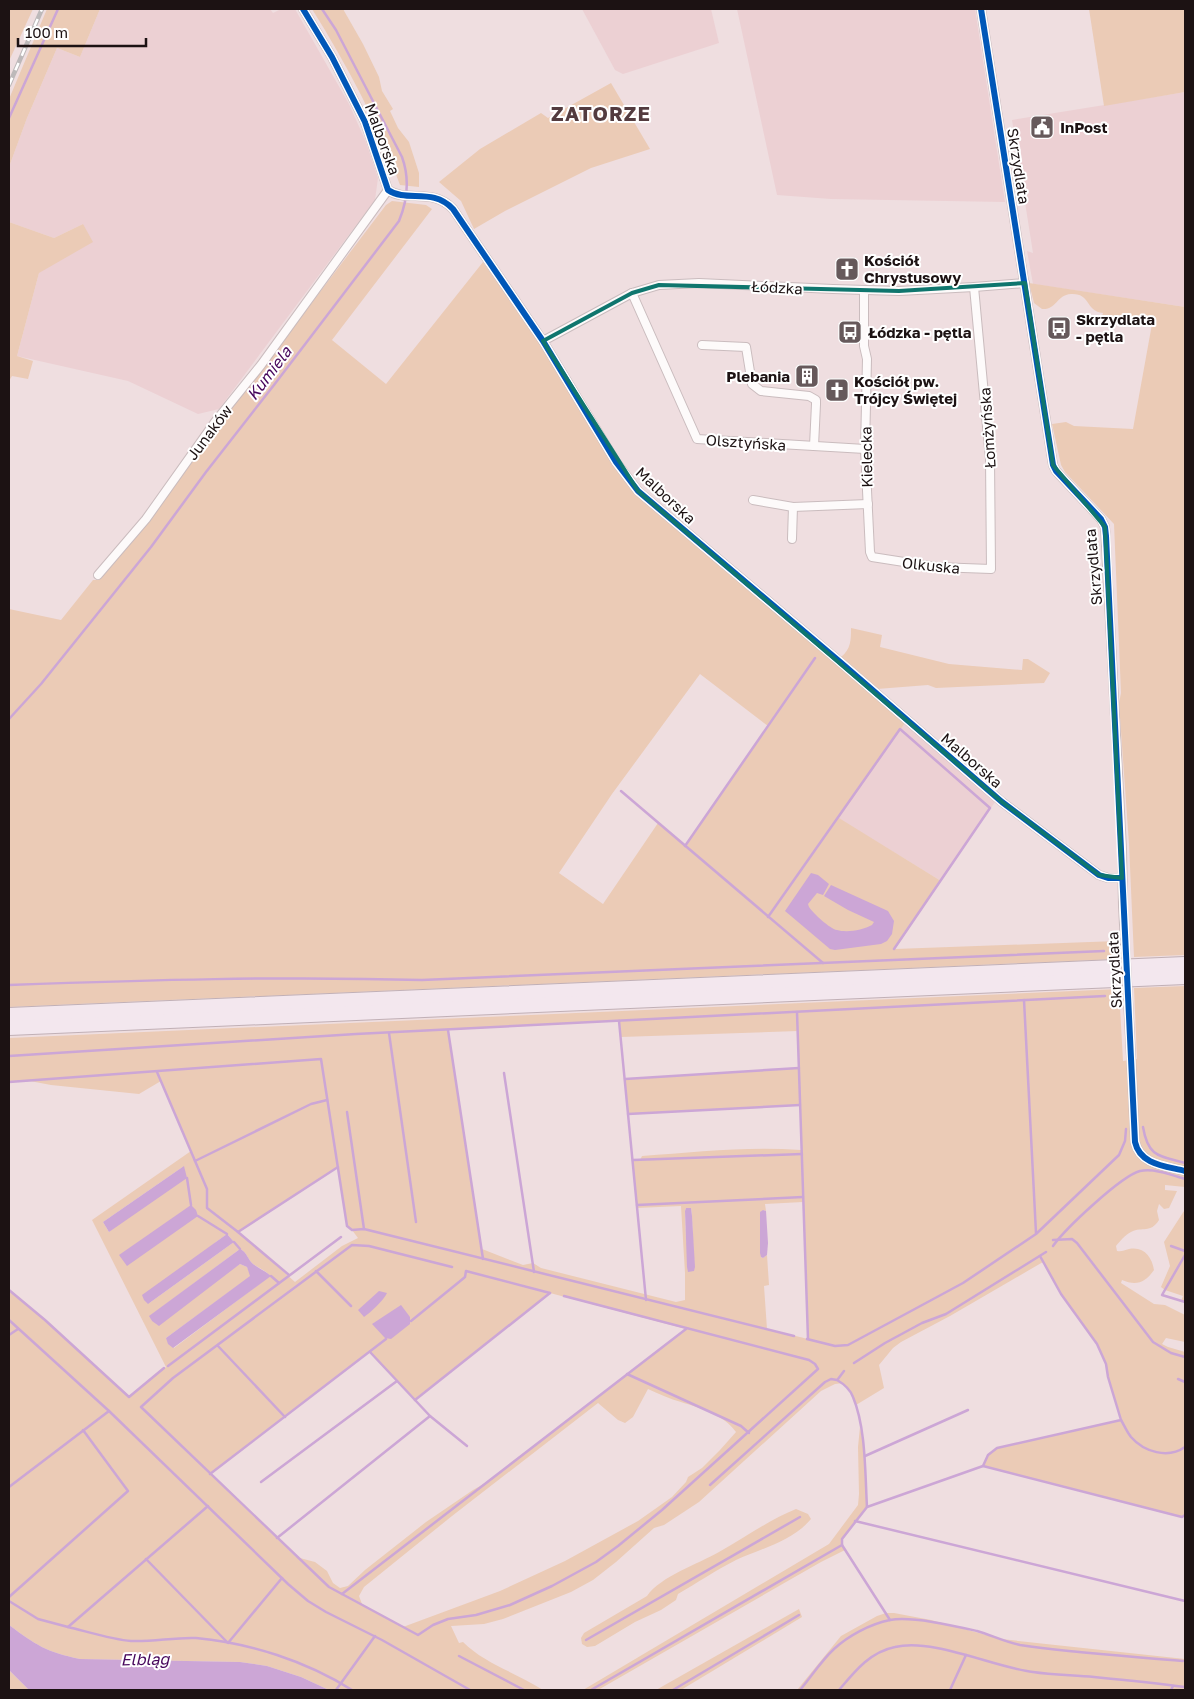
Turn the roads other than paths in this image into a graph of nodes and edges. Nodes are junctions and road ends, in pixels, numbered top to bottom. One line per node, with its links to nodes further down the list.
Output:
1 (304, 9): 3 (street, Malborska)
2 (981, 9): 4 (street, Skrzydlata)
3 (388, 190): 8 (street, Malborska); 18 (street, Junaków)
4 (1025, 283): 5 (street, Łódzka); 19 (street, Skrzydlata)
5 (974, 288): 6 (street, Łódzka); 17 (street, Łomżyńska)
6 (864, 290): 7 (street, Łódzka); 11 (street, Kielecka)
7 (632, 293): 8 (street, Łódzka); 10 (street, Olsztyńska)
8 (544, 341): 19 (street, Malborska)
9 (702, 345): 10 (street)
10 (814, 446): 11 (street, Olsztyńska)
11 (865, 449): 13 (street, Kielecka)
12 (753, 500): 14 (street, Kielecka)
13 (868, 504): 14 (street, Kielecka); 16 (street, Kielecka)
14 (792, 507): 15 (street)
15 (792, 539)
16 (872, 557): 17 (street, Olkuska)
17 (991, 569)
18 (98, 575)
19 (1122, 878): 24 (street, Skrzydlata, bridge)
20 (1185, 964): 22 (highway)
21 (1185, 977): 23 (highway)
22 (9, 1015)
23 (9, 1028)
24 (1185, 1171)

